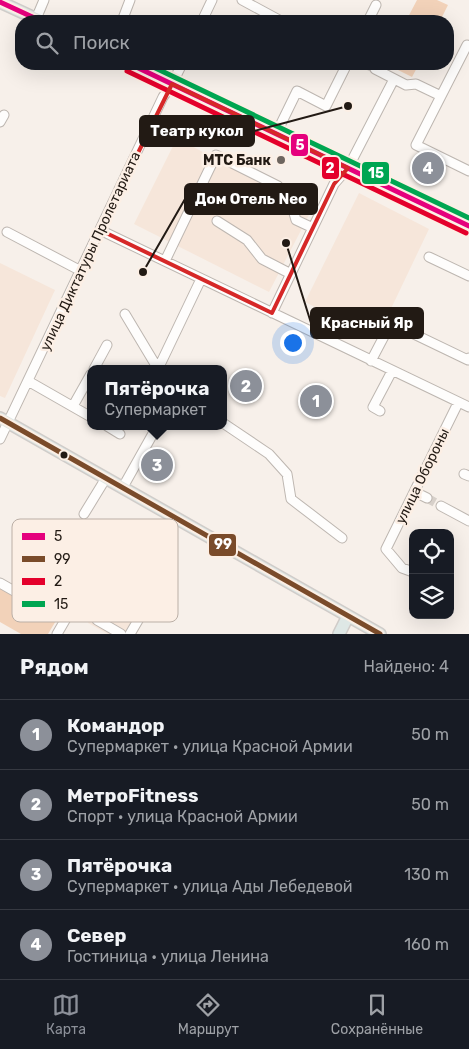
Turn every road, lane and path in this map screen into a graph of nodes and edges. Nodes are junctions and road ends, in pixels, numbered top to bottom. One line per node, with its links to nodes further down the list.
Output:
1 (44, 0): 8 (street)
2 (130, 0): 9 (street)
3 (212, 0): 10 (street)
4 (242, 0): 11 (street)
5 (0, 2): 7 (main road)
6 (376, 5): 12 (street)
7 (28, 15)
8 (40, 15)
9 (124, 15)
10 (205, 15)
11 (270, 15)
12 (371, 15)
13 (469, 46): 20 (street)
14 (143, 70): 19 (main road)
15 (179, 70): 19 (street, улица Диктатуры Пролетариата)
16 (344, 70): 21 (street)
17 (377, 70): 18 (street)
18 (394, 79): 20 (street); 22 (street)
19 (172, 84): 21 (main road); 27 (street, улица Диктатуры Пролетариата)
20 (441, 96): 23 (street)
21 (276, 134): 22 (main road)
22 (348, 168): 25 (main road); 26 (street)
23 (469, 171)
24 (217, 221): 32 (street)
25 (469, 226)
26 (313, 228): 30 (street); 32 (street)
27 (100, 230): 30 (street); 31 (street, улица Диктатуры Пролетариата)
28 (7, 232): 31 (street)
29 (429, 257): 33 (street)
30 (165, 261): 34 (street)
31 (80, 271): 44 (street, улица Диктатуры Пролетариата)
32 (291, 274): 35 (street)
33 (469, 276)
34 (201, 279): 35 (street); 42 (street)
35 (272, 313): 39 (street)
36 (126, 314): 41 (street)
37 (107, 345): 40 (street)
38 (469, 358): 39 (street)
39 (371, 361): 43 (street)
40 (96, 365)
41 (156, 365)
42 (160, 365)
43 (392, 371): 46 (street); 49 (street)
44 (28, 381): 47 (street); 51 (street, улица Диктатуры Пролетариата)
45 (87, 381): 47 (street)
46 (458, 403): 48 (street); 59 (street, улица Обороны)
47 (73, 406): 50 (street)
48 (469, 407)
49 (380, 411)
50 (87, 415)
51 (4, 420): 56 (street, улица Диктатуры Пролетариата); 57 (main road)
52 (227, 426): 66 (street)
53 (114, 430): 55 (street)
54 (155, 430): 58 (street)
55 (120, 434)
56 (0, 439)
57 (106, 478): 58 (main road); 62 (street)
58 (123, 488): 63 (main road)
59 (415, 492): 60 (street); 67 (street, улица Обороны)
60 (427, 498)
61 (441, 506): 65 (street)
62 (84, 514)
63 (177, 519)
64 (178, 519): 70 (main road)
65 (469, 521)
66 (342, 538)
67 (409, 571)
68 (0, 583): 69 (street)
69 (12, 590)
70 (348, 616): 77 (main road); 78 (main road)
71 (64, 622): 74 (street)
72 (100, 622): 75 (street)
73 (137, 622): 76 (street)
74 (57, 634)
75 (121, 634)
76 (130, 634)
77 (339, 634)
78 (380, 634)

